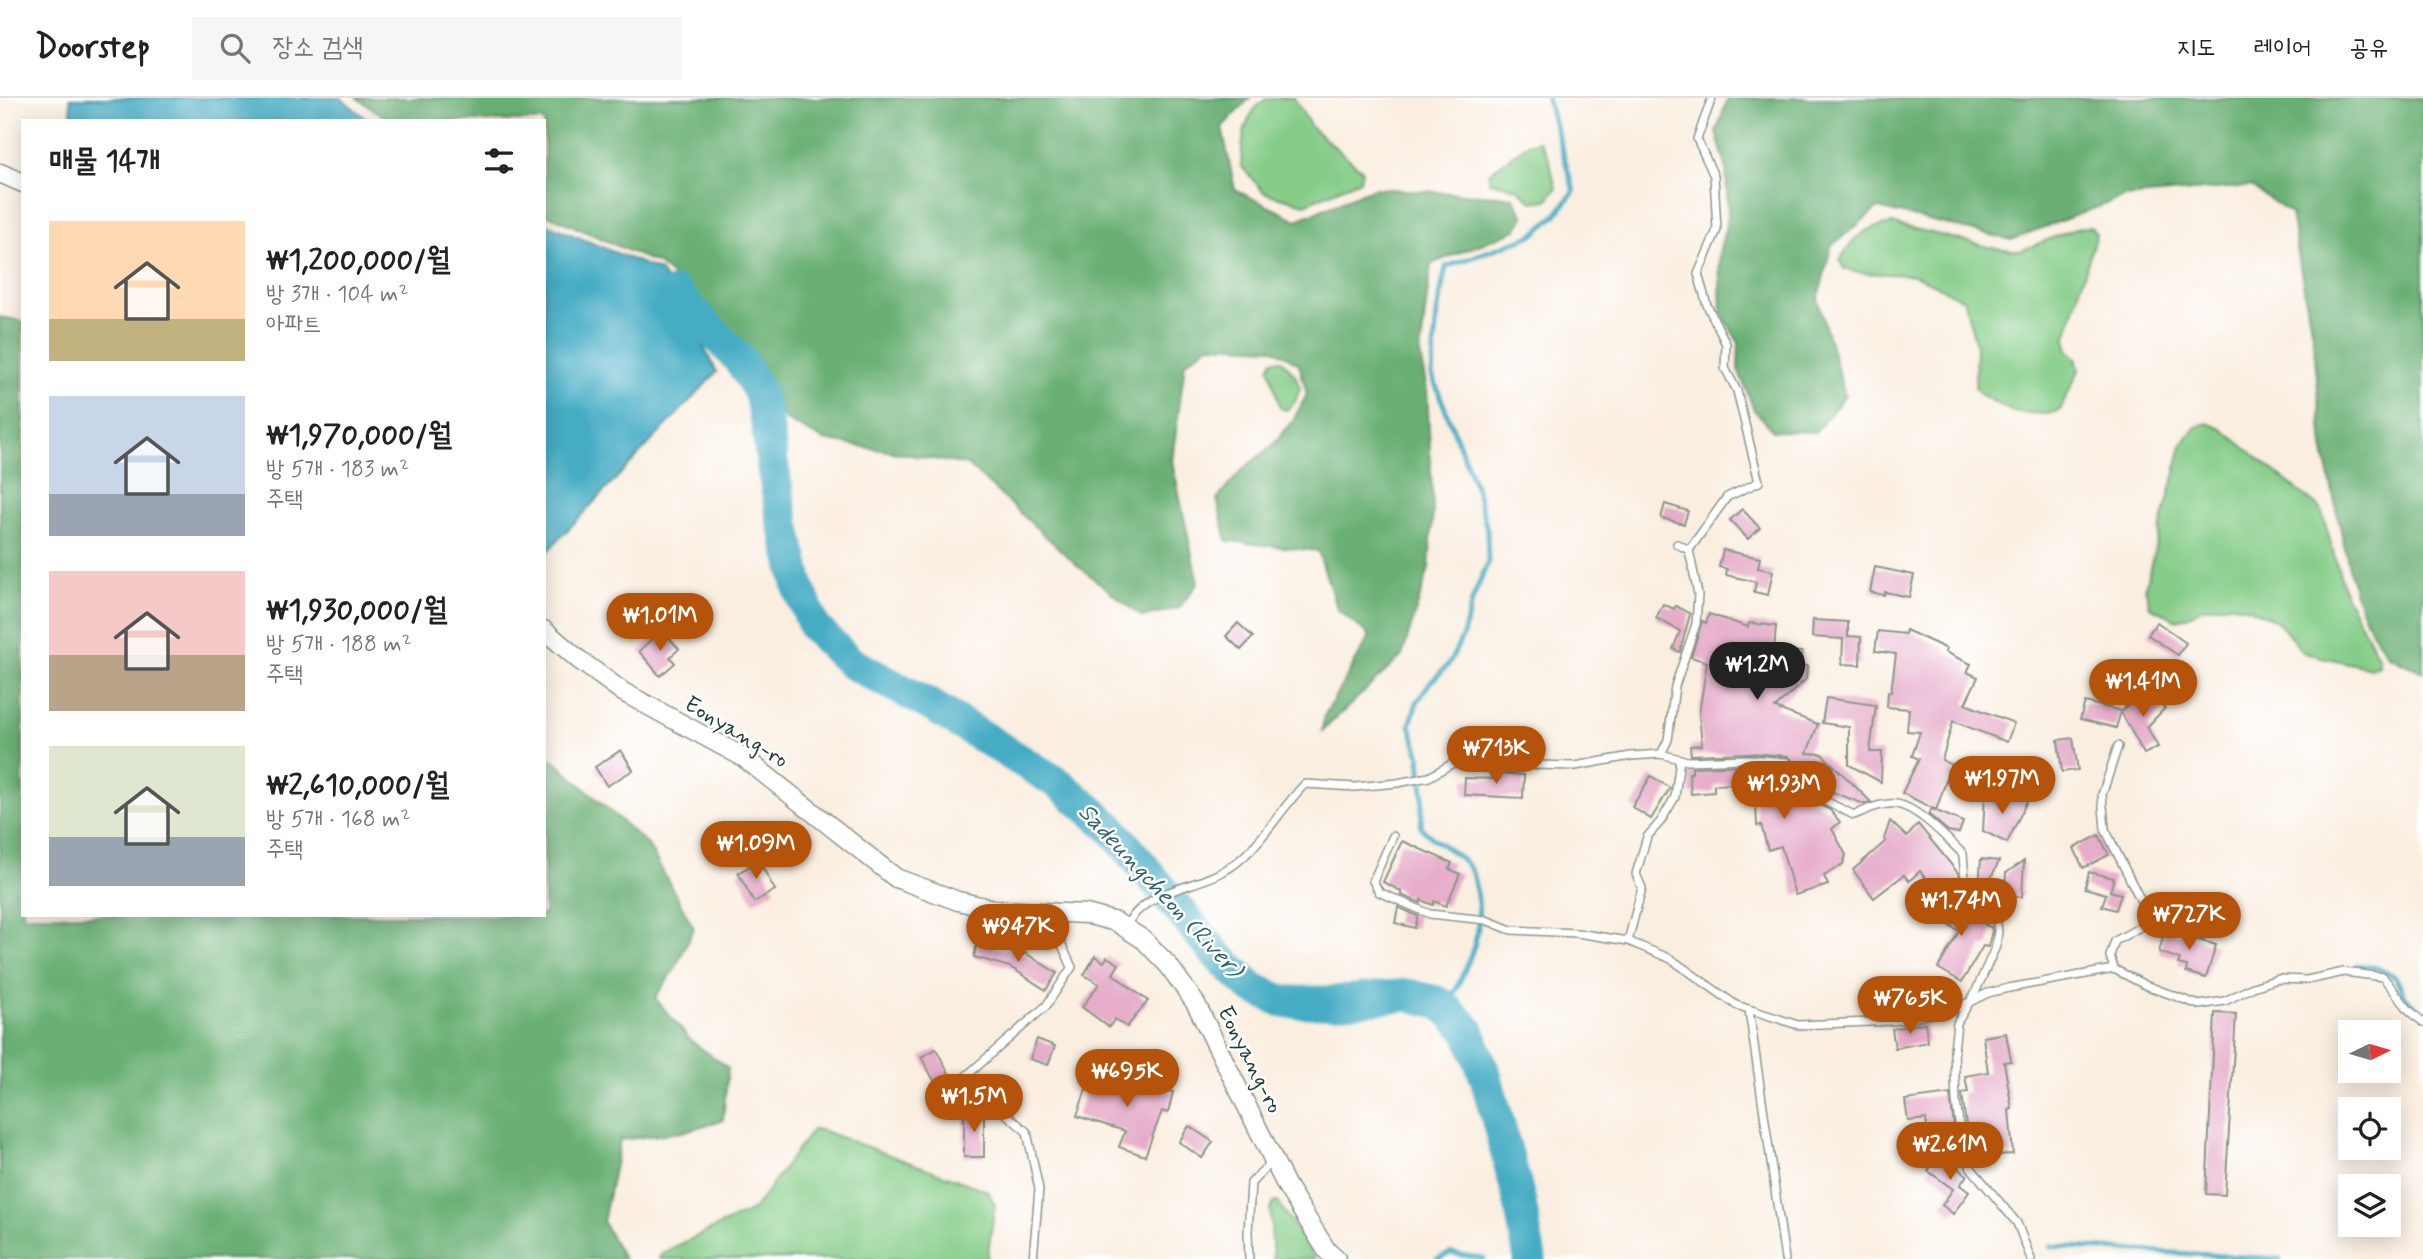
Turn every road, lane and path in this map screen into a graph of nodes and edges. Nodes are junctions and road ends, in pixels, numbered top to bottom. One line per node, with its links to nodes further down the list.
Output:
1 (1712, 98): 5 (lane)
2 (0, 173): 3 (street)
3 (21, 182)
4 (1677, 544): 5 (lane)
5 (1689, 550): 8 (lane)
6 (546, 632): 11 (street, Eonyang-ro)
7 (2118, 746): 14 (lane)
8 (1661, 754): 9 (lane); 12 (lane)
9 (1680, 759): 13 (lane); 15 (lane)
10 (1393, 836): 13 (lane)
11 (1046, 911): 12 (street, Eonyang-ro); 19 (lane)
12 (1125, 928): 18 (street, Eonyang-ro)
13 (1628, 941): 16 (lane)
14 (2114, 969): 15 (lane); 17 (lane)
15 (1970, 1001): 16 (lane); 23 (lane)
16 (1749, 1010): 22 (lane)
17 (2423, 1021)
18 (1273, 1159): 20 (lane); 21 (street, Eonyang-ro)
19 (1032, 1259)
20 (1249, 1259)
21 (1336, 1259)
22 (1785, 1259)
23 (2031, 1259)

